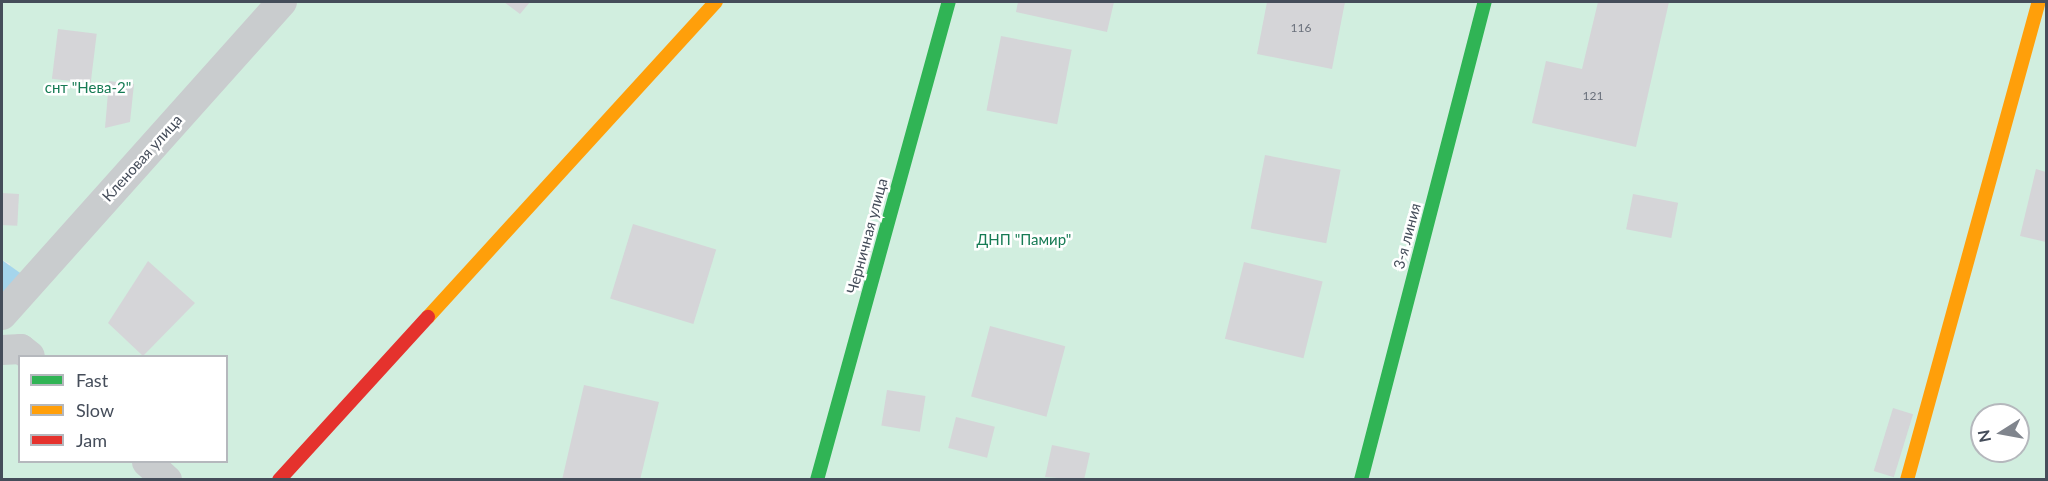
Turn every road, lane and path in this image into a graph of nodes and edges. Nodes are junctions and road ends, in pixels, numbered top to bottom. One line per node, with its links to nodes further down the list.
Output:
1 (282, 2): 6 (street, Кленовая улица)
2 (716, 2): 11 (street)
3 (949, 2): 12 (street, Черничная улица)
4 (1485, 2): 13 (street, 3-я линия)
5 (2038, 2): 14 (street)
6 (2, 315)
7 (2, 350): 8 (street)
8 (28, 355)
9 (148, 463): 10 (street)
10 (168, 480)
11 (279, 480)
12 (817, 480)
13 (1361, 480)
14 (1907, 480)

